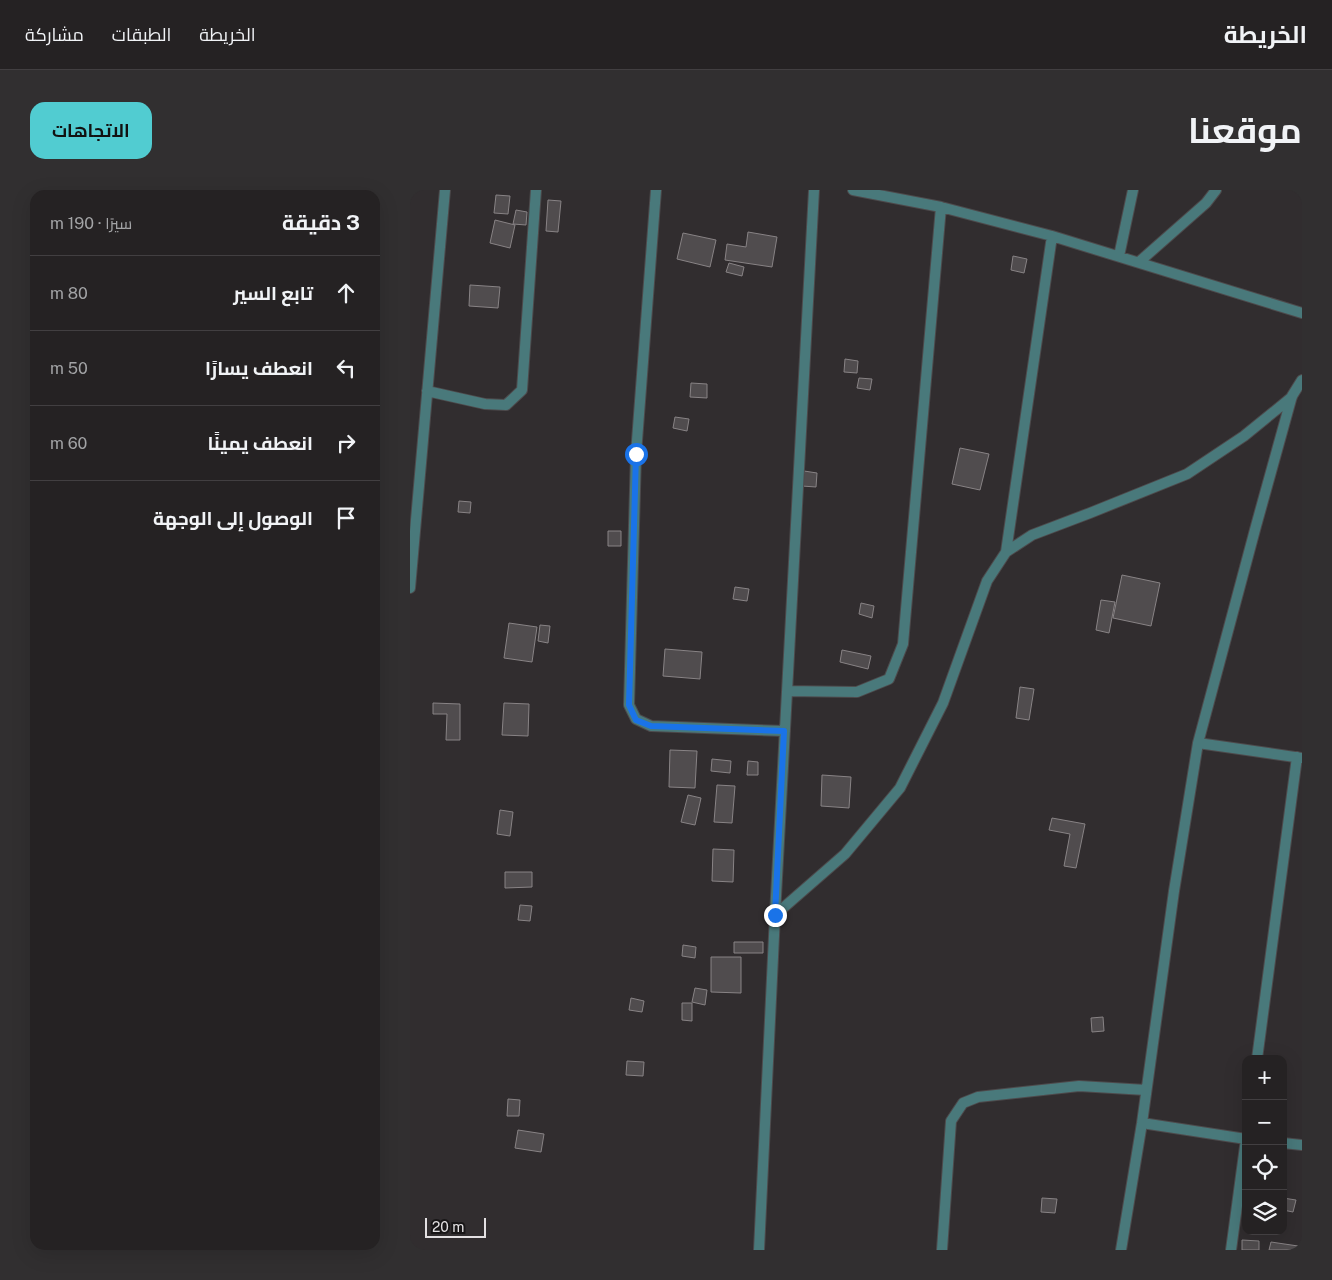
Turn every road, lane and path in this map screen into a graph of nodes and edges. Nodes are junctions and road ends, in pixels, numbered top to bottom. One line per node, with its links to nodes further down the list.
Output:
1 (445, 190): 15 (street)
2 (536, 190): 15 (street)
3 (656, 190): 20 (street)
4 (814, 190): 19 (street)
5 (853, 190): 8 (street)
6 (1133, 190): 11 (street)
7 (1216, 190): 12 (street)
8 (867, 191): 9 (street)
9 (941, 207): 10 (street); 19 (street)
10 (1052, 236): 11 (street); 17 (street)
11 (1118, 256): 12 (street)
12 (1139, 262): 13 (street)
13 (1302, 312)
14 (1302, 380): 16 (street)
15 (427, 391): 18 (street)
16 (1292, 396): 17 (street); 21 (street)
17 (1006, 552): 23 (street)
18 (410, 588)
19 (787, 692): 20 (street)
20 (784, 731): 23 (street)
21 (1198, 743): 22 (street); 25 (street)
22 (1300, 757): 24 (street)
23 (775, 915): 31 (street)
24 (1257, 1055)
25 (1146, 1090): 26 (street); 32 (street)
26 (1142, 1123): 27 (street); 33 (street)
27 (1242, 1138)
28 (1287, 1143): 30 (street)
29 (1245, 1145): 34 (street)
30 (1302, 1145)
31 (759, 1250)
32 (942, 1250)
33 (1121, 1250)
34 (1231, 1250)

